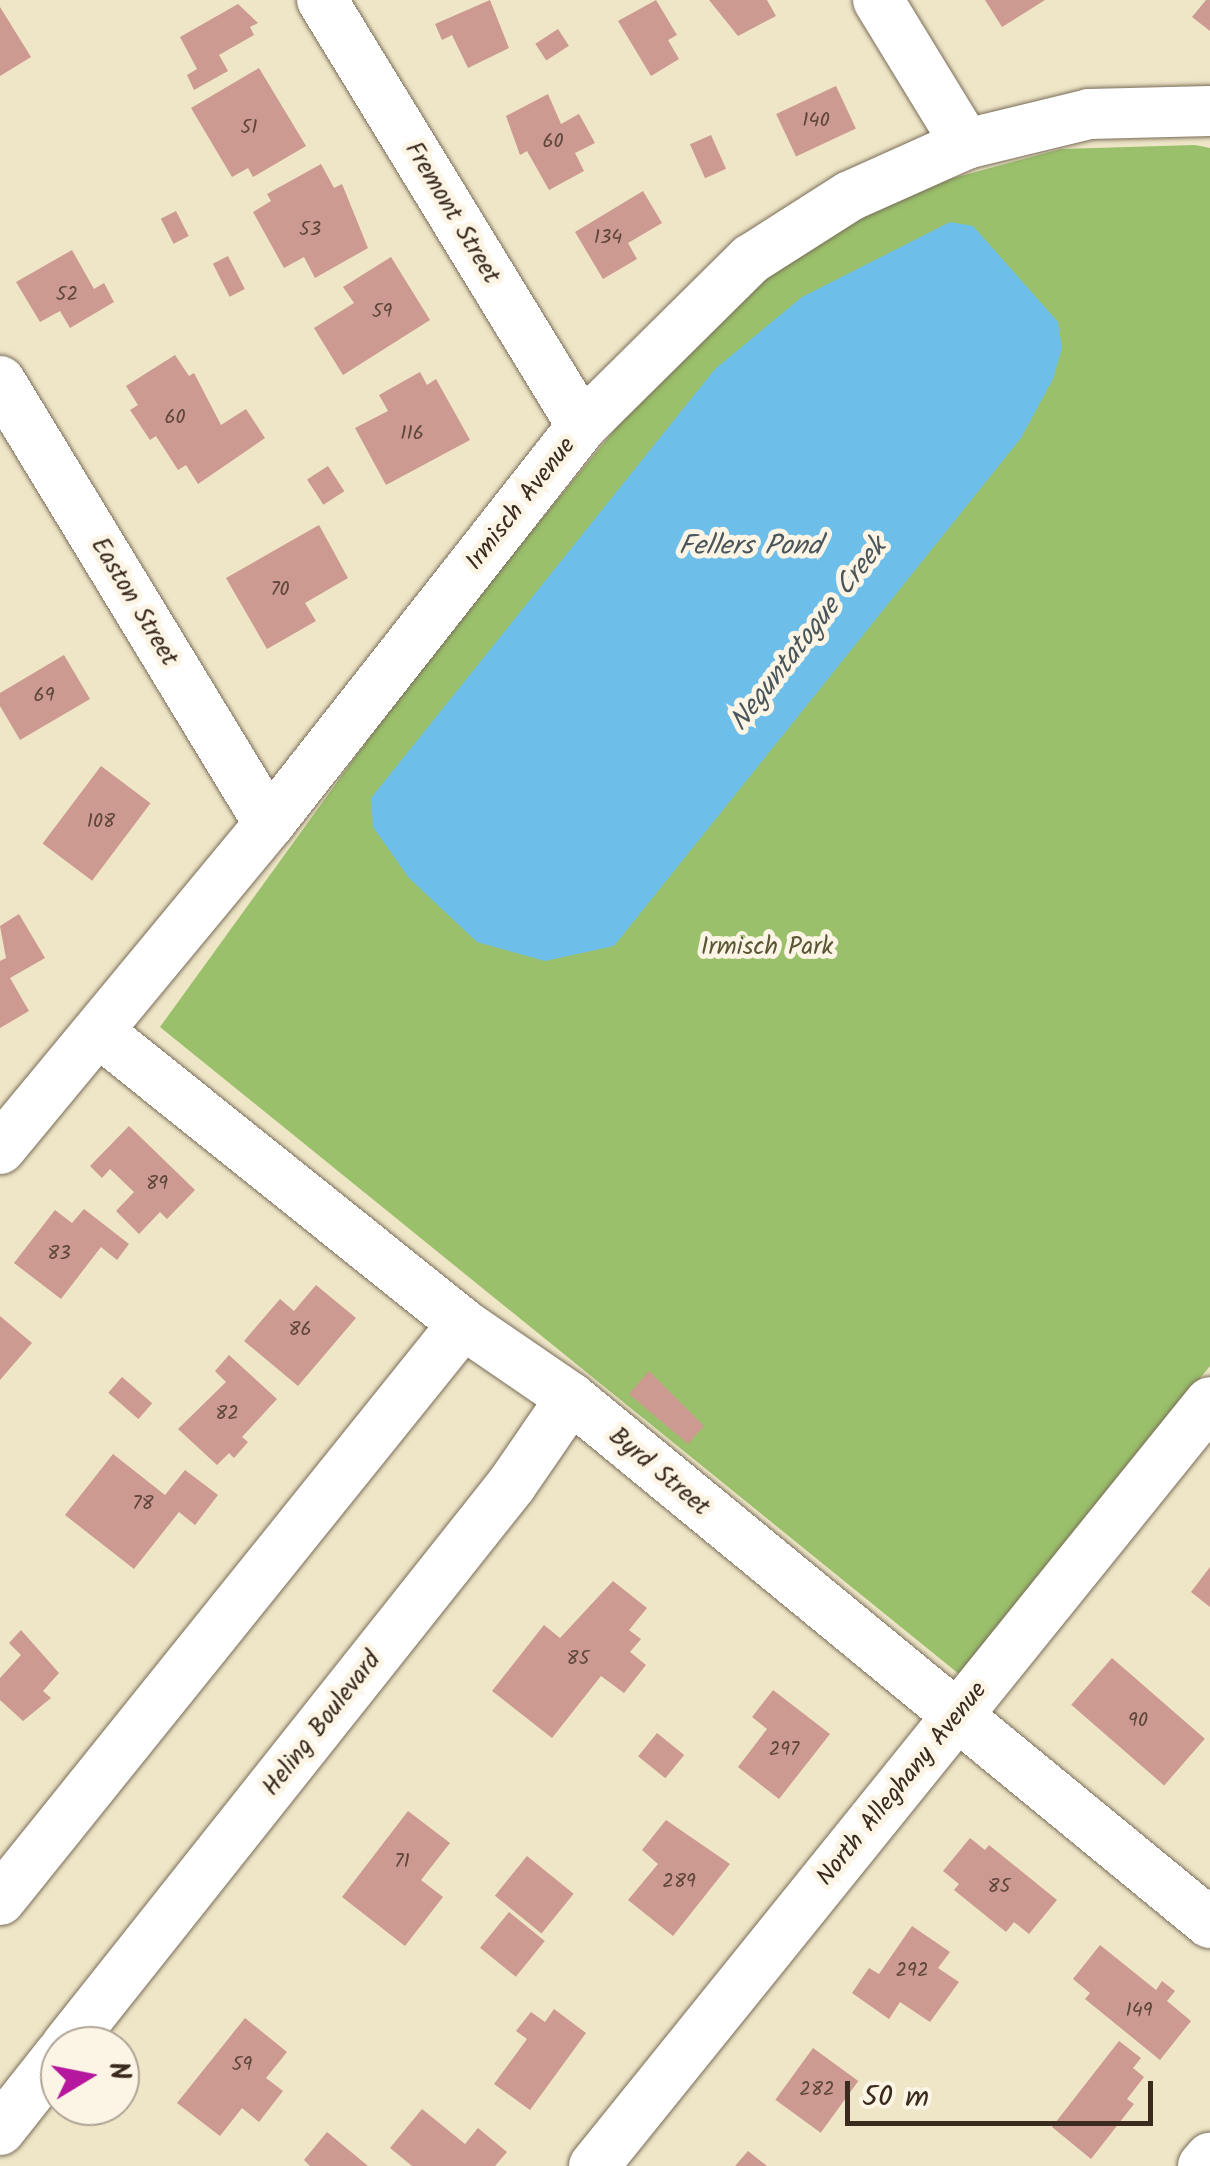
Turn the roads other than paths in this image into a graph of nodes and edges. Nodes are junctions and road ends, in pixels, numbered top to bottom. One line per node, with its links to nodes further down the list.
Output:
1 (322, 0): 6 (street, Fremont Street)
2 (878, 0): 4 (street)
3 (1210, 110): 4 (street, Irmisch Avenue)
4 (966, 144): 6 (street, Irmisch Avenue)
5 (0, 381): 7 (street, Easton Street)
6 (582, 426): 7 (street, Irmisch Avenue)
7 (269, 824): 8 (street, Irmisch Avenue)
8 (99, 1032): 9 (street, Irmisch Avenue); 10 (street, Byrd Street)
9 (0, 1149)
10 (462, 1324): 11 (street, Byrd Street); 14 (street)
11 (571, 1398): 13 (street, Byrd Street); 16 (street, Heling Boulevard)
12 (1210, 1402): 13 (street, North Alleghany Avenue)
13 (954, 1718): 15 (street, Byrd Street); 20 (street, North Alleghany Avenue)
14 (0, 1900)
15 (1210, 1923)
16 (82, 2026)
17 (40, 2079): 18 (street)
18 (0, 2130)
19 (1210, 2158): 21 (street)
20 (594, 2166)
21 (1204, 2166)

